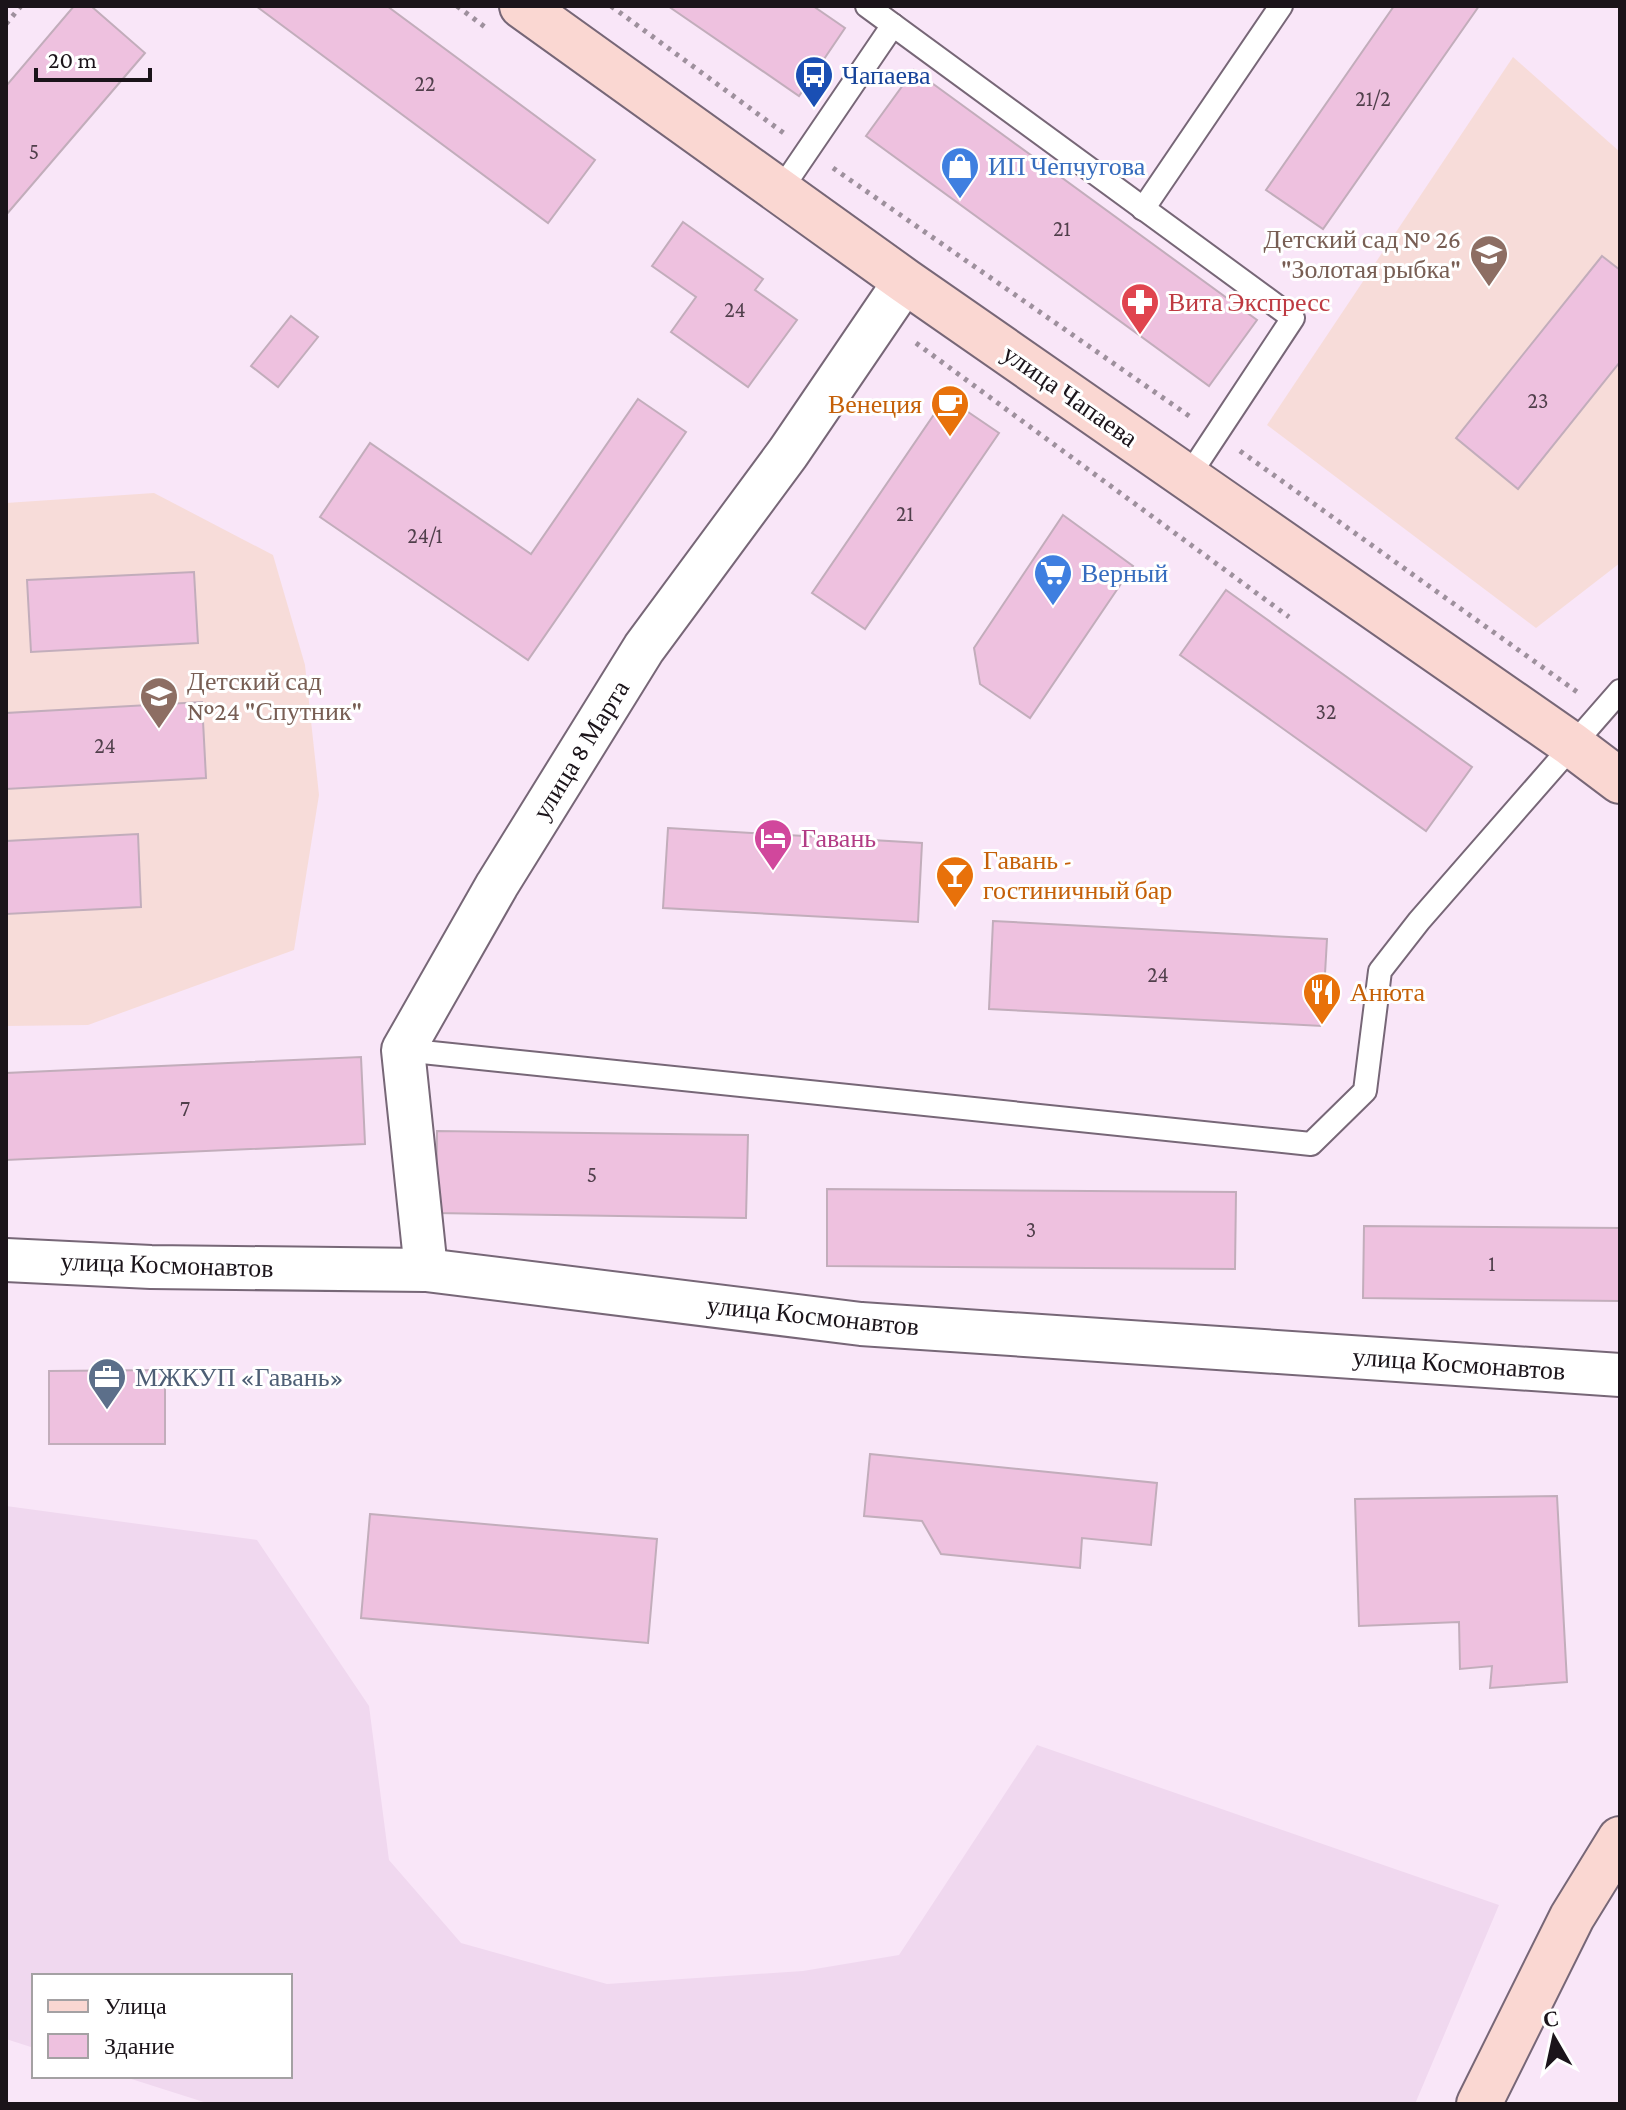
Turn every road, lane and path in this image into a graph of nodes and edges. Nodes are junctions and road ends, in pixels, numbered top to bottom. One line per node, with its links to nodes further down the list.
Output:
1 (21, 6): 6 (path)
2 (522, 6): 9 (street, улица Чапаева)
3 (611, 6): 8 (path)
4 (867, 6): 7 (lane)
5 (1281, 6): 10 (lane)
6 (6, 24)
7 (893, 25): 8 (lane); 10 (lane)
8 (807, 150): 9 (lane); 12 (path)
9 (780, 191): 11 (street, улица Чапаева)
10 (1143, 209): 12 (lane)
11 (905, 281): 13 (street, улица Чапаева); 18 (street, улица 8 Марта)
12 (1216, 435): 13 (lane); 15 (path)
13 (1188, 477): 16 (street, улица Чапаева)
14 (1620, 691): 15 (lane)
15 (1602, 710): 16 (lane)
16 (1571, 744): 17 (street, улица Чапаева); 18 (lane)
17 (1620, 781)
18 (403, 1050): 20 (street)
19 (6, 1260): 20 (street, улица Космонавтов)
20 (426, 1270): 21 (street, улица Космонавтов)
21 (1620, 1375)
22 (1620, 1839): 23 (street)
23 (1479, 2104)

